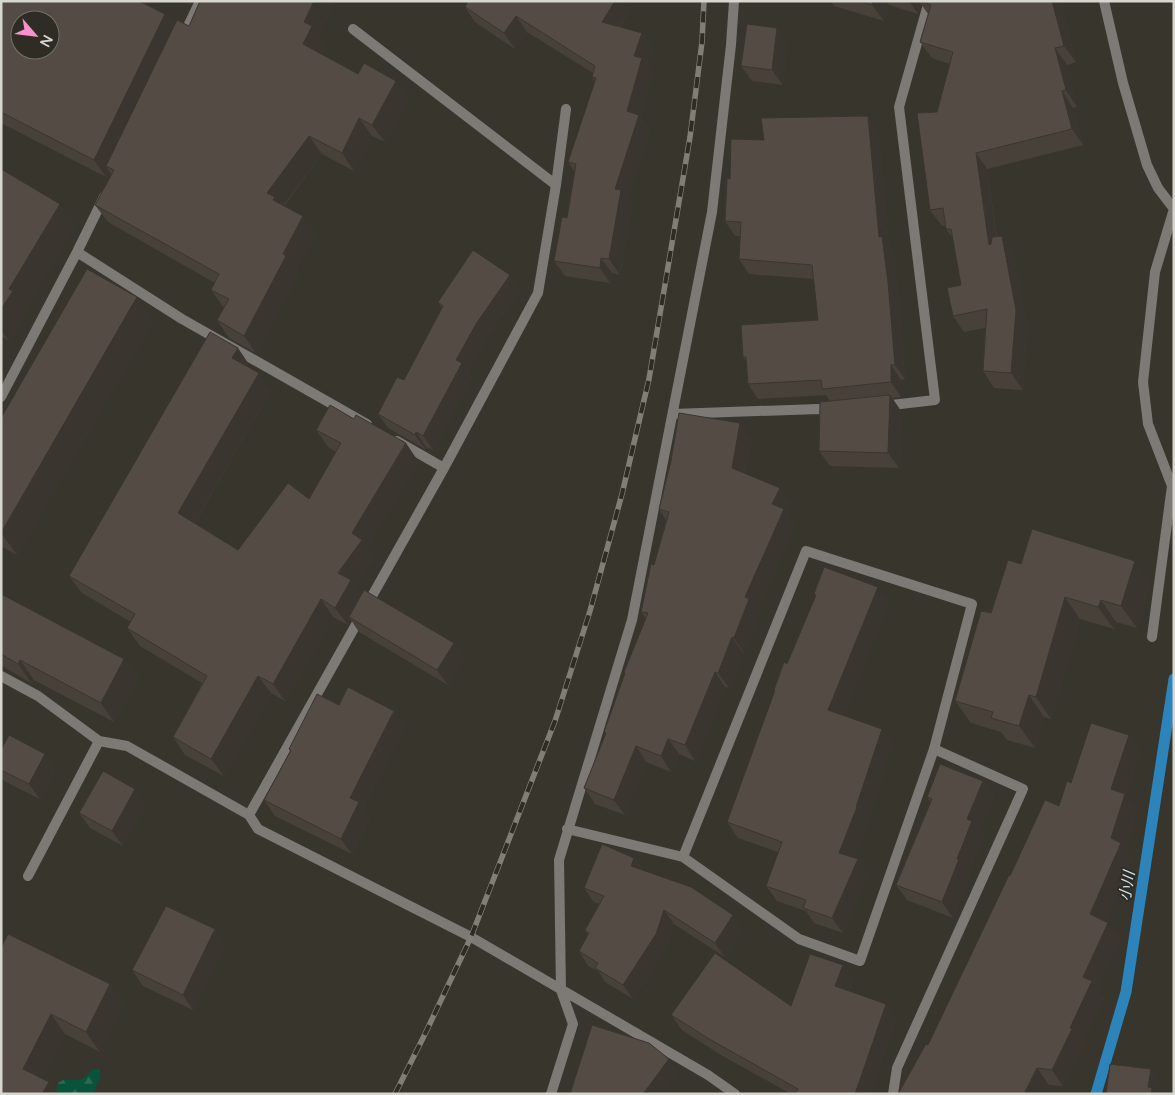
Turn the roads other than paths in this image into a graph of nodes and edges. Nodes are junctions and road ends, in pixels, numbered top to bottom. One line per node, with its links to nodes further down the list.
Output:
1 (200, 1): 6 (street)
2 (734, 1): 15 (street)
3 (930, 1): 13 (street)
4 (1104, 1): 10 (street)
5 (353, 29): 8 (street)
6 (179, 45)
7 (566, 109): 8 (street)
8 (556, 185): 16 (street)
9 (110, 186): 11 (street)
10 (1174, 209): 17 (street)
11 (78, 252): 12 (street); 16 (street)
12 (1, 397)
13 (870, 407)
14 (841, 410): 15 (street)
15 (673, 414): 22 (street)
16 (444, 468): 21 (street)
17 (1152, 637)
18 (1, 676): 19 (street)
19 (100, 741): 21 (street); 24 (street)
20 (934, 749): 23 (street); 23 (street); 28 (street)
21 (249, 815): 25 (street)
22 (567, 829): 23 (street); 25 (street)
23 (683, 857)
24 (28, 876)
25 (561, 990): 26 (street); 27 (street)
26 (551, 1094)
27 (735, 1094)
28 (893, 1094)

